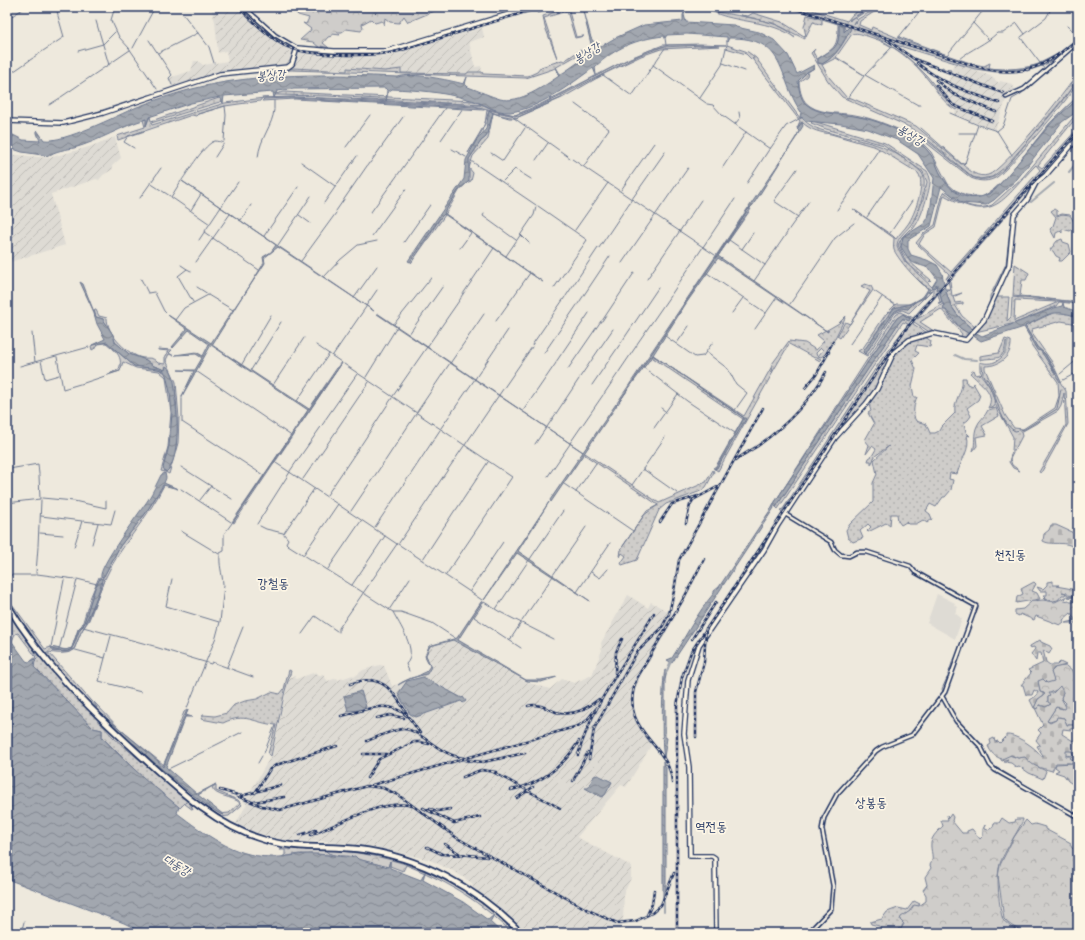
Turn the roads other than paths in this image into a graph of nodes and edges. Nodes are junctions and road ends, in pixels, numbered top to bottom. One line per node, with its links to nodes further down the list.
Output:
1 (244, 7): 4 (street)
2 (532, 7): 4 (main road)
3 (1078, 42): 5 (street)
4 (297, 48): 6 (main road)
5 (1006, 97)
6 (7, 121)
7 (1078, 138): 8 (main road)
8 (785, 514): 10 (street); 13 (main road)
9 (7, 604): 12 (highway)
10 (942, 696): 11 (street); 14 (street)
11 (1078, 817)
12 (521, 933)
13 (716, 933)
14 (808, 933)

